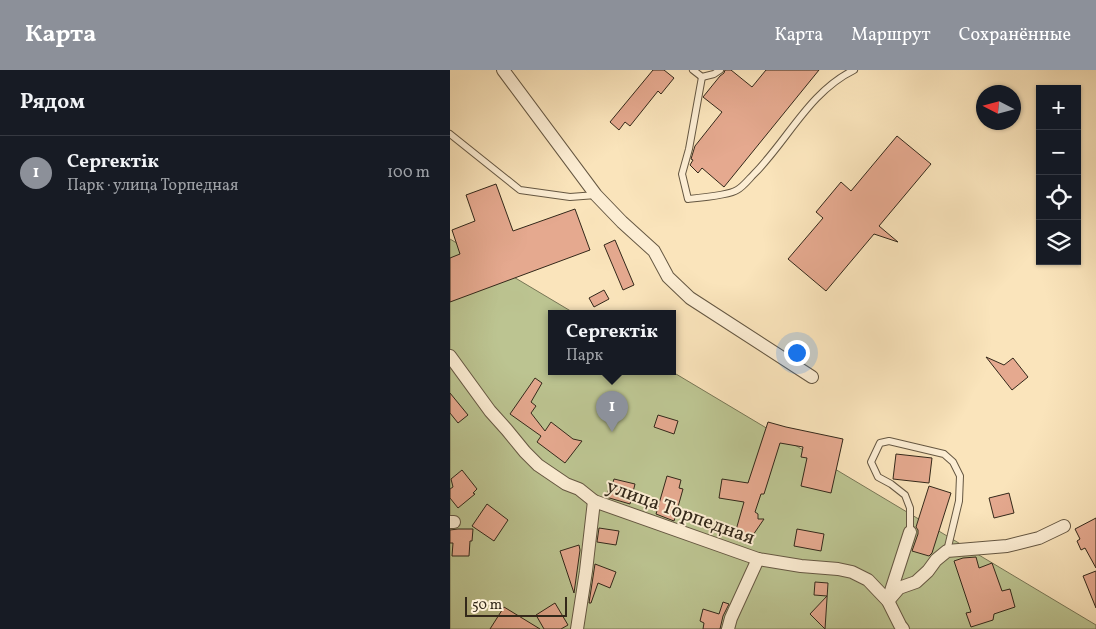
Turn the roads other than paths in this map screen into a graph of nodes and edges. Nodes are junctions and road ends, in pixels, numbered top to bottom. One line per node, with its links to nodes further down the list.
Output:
1 (503, 70): 7 (street)
2 (693, 70): 5 (lane)
3 (720, 70): 5 (lane)
4 (854, 70): 5 (lane)
5 (702, 77)
6 (450, 134): 7 (lane)
7 (596, 195): 9 (street)
8 (450, 356): 10 (street, улица Торпедная)
9 (812, 377)
10 (594, 501): 14 (street, улица Торпедная); 16 (street)
11 (1064, 526): 13 (street)
12 (910, 532): 13 (lane); 15 (street)
13 (947, 552): 15 (street)
14 (758, 559): 15 (street, улица Торпедная); 17 (street)
15 (888, 602): 18 (street, улица Торпедная)
16 (577, 629)
17 (728, 629)
18 (903, 629)

